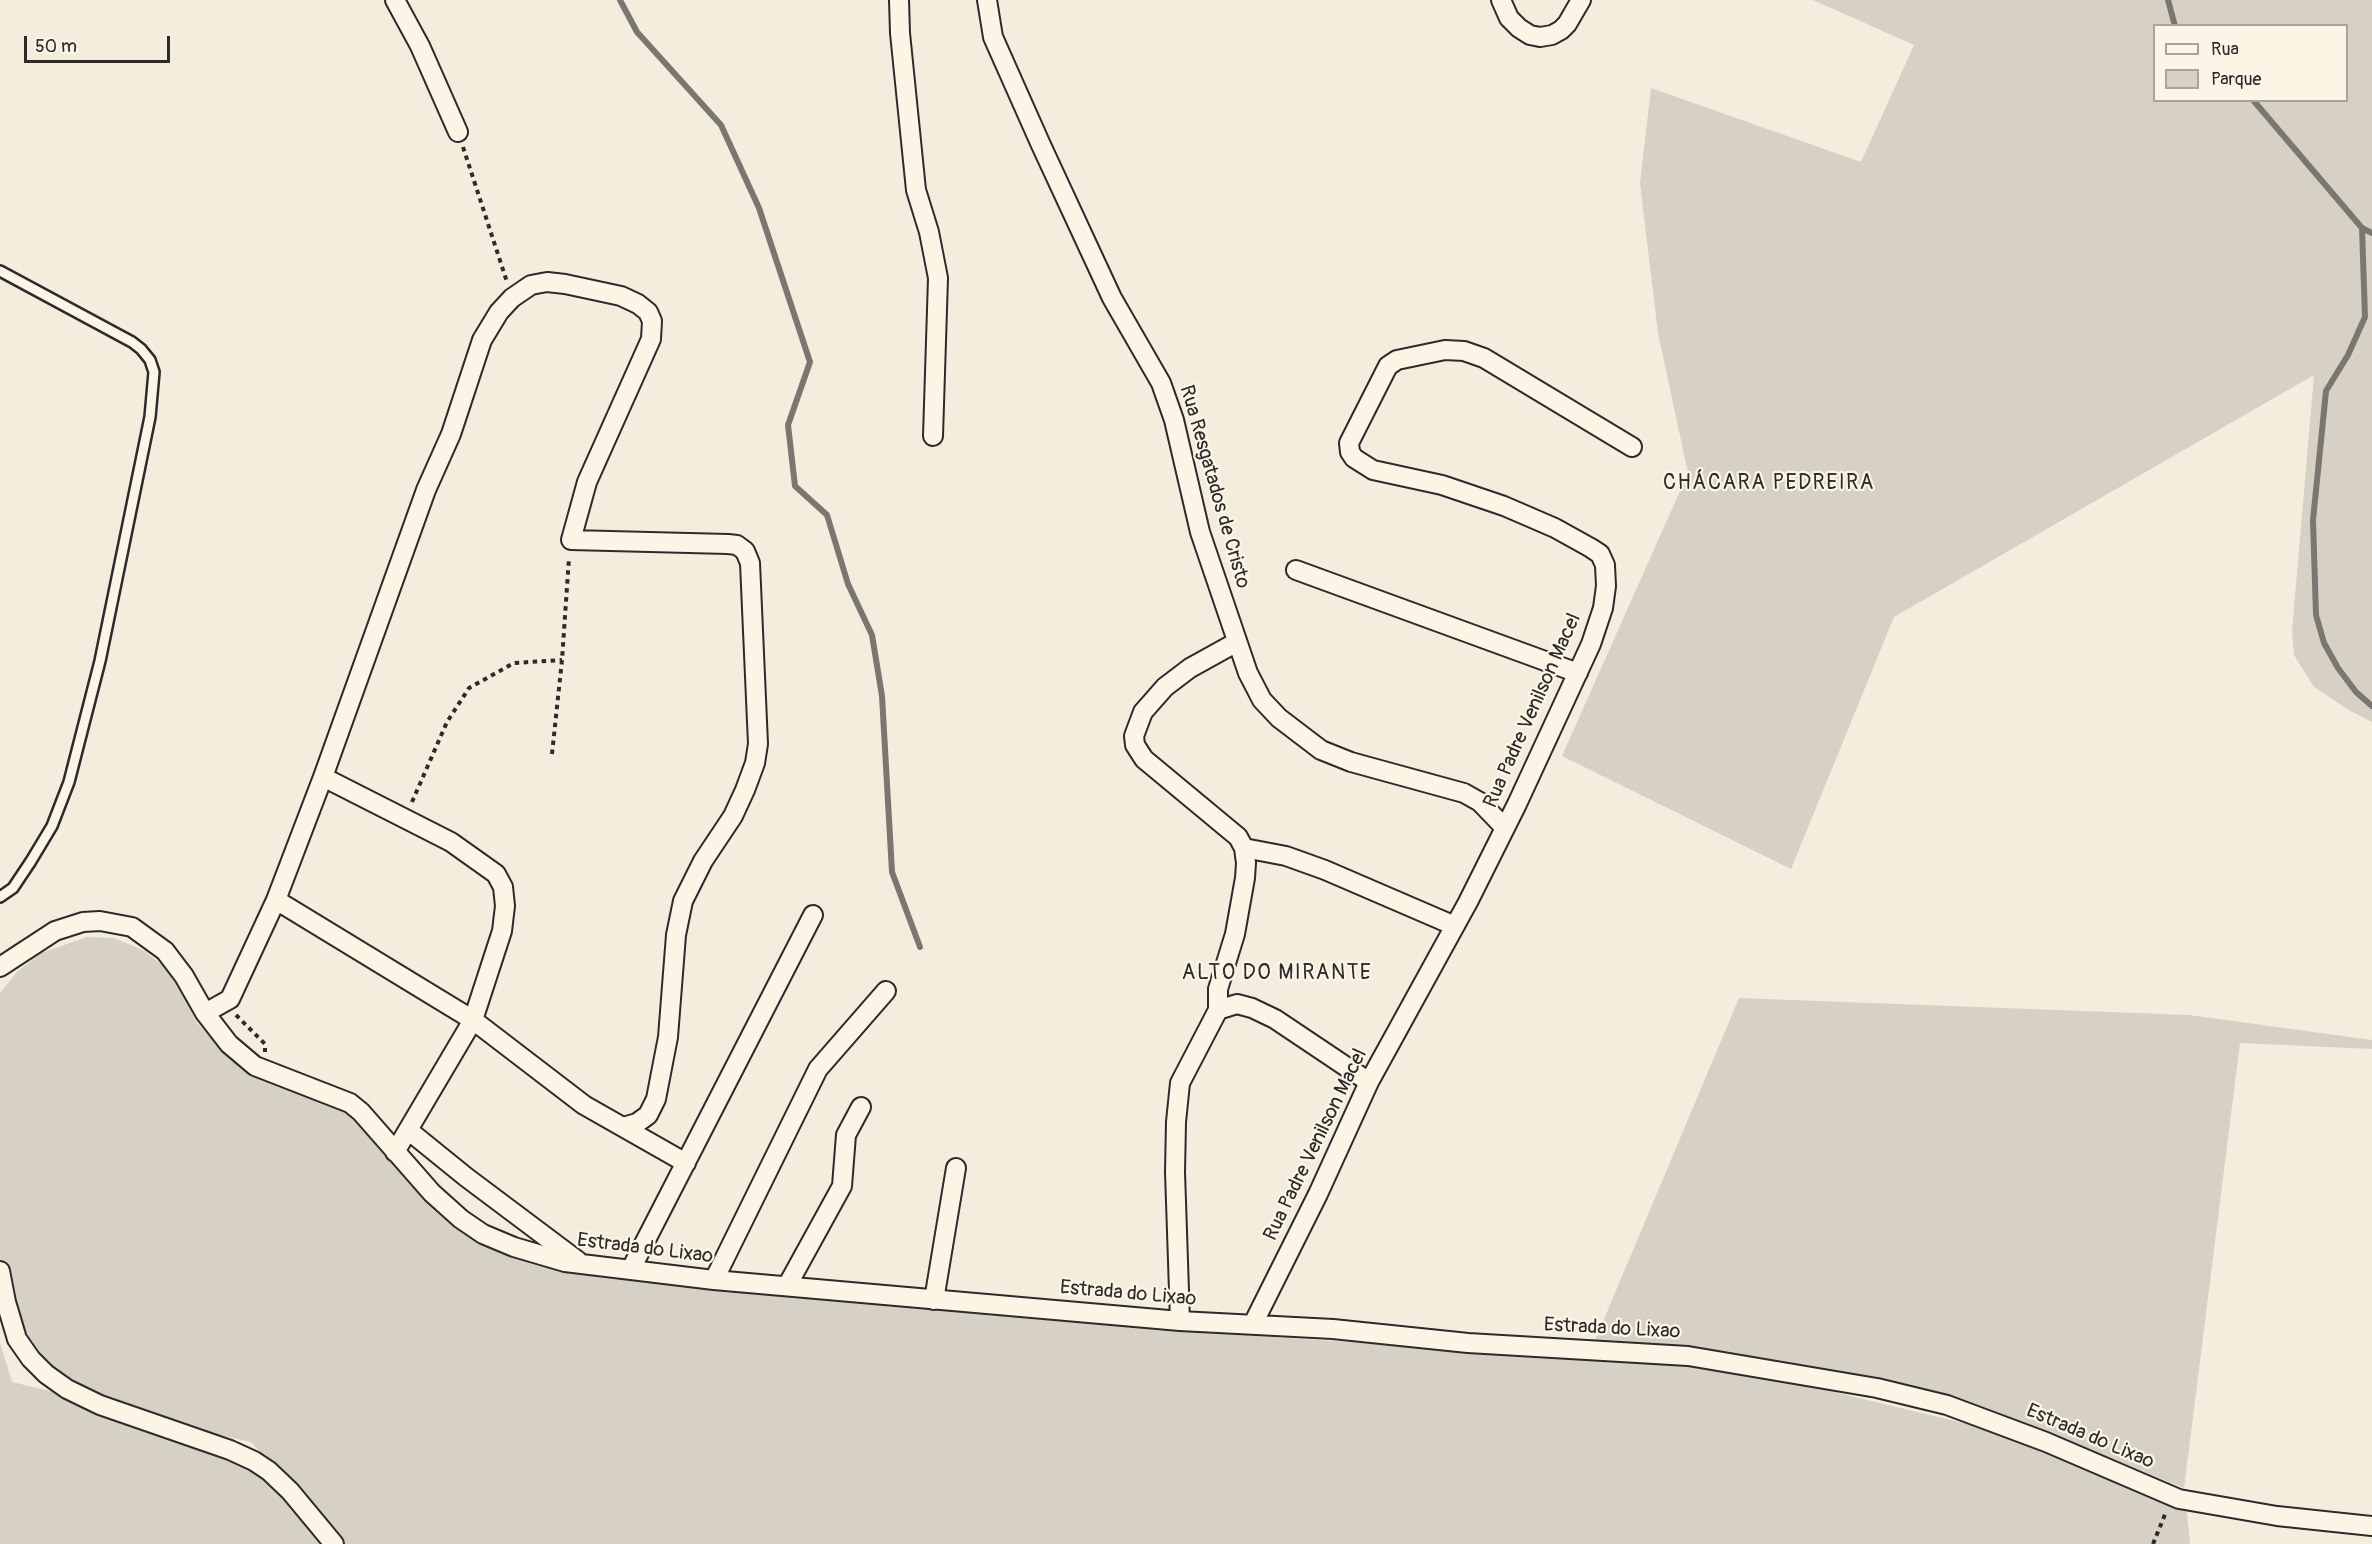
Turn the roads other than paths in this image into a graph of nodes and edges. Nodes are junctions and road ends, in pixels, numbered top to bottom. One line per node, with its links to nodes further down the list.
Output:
1 (395, 0): 6 (street)
2 (899, 0): 8 (street)
3 (987, 0): 11 (street, Rua Resgatados de Cristo)
4 (1501, 0): 5 (street)
5 (1581, 0)
6 (458, 132)
7 (0, 272): 16 (lane)
8 (933, 436)
9 (1632, 447): 12 (street, Rua Padre Venilson Macel)
10 (1296, 570): 12 (street)
11 (1237, 642): 14 (street, Rua Resgatados de Cristo); 15 (street)
12 (1578, 673): 14 (street, Rua Padre Venilson Macel)
13 (323, 777): 17 (street); 24 (street); 27 (street)
14 (1505, 828): 19 (street, Rua Padre Venilson Macel)
15 (1244, 848): 19 (street); 22 (street)
16 (0, 897)
17 (276, 900): 23 (street); 24 (street)
18 (813, 915): 30 (street)
19 (1455, 926): 25 (street, Rua Padre Venilson Macel)
20 (0, 967): 23 (street, Estrada do Lixao)
21 (886, 990): 35 (street)
22 (1218, 1010): 25 (street); 38 (street)
23 (205, 1013): 29 (street, Estrada do Lixao)
24 (473, 1020): 27 (street); 28 (street)
25 (1369, 1082): 39 (street, Rua Padre Venilson Macel)
26 (861, 1107): 36 (street)
27 (623, 1127): 30 (street)
28 (408, 1130): 29 (street); 32 (street)
29 (395, 1152): 32 (street, Estrada do Lixao)
30 (686, 1162): 33 (street)
31 (956, 1167): 37 (street)
32 (582, 1264): 33 (street, Estrada do Lixao)
33 (631, 1269): 35 (street, Estrada do Lixao)
34 (0, 1271): 41 (street)
35 (714, 1280): 36 (street, Estrada do Lixao)
36 (787, 1286): 37 (street, Estrada do Lixao)
37 (934, 1300): 38 (street, Estrada do Lixao)
38 (1180, 1321): 39 (street, Estrada do Lixao)
39 (1253, 1324): 40 (street, Estrada do Lixao)
40 (2372, 1526)
41 (334, 1544)

